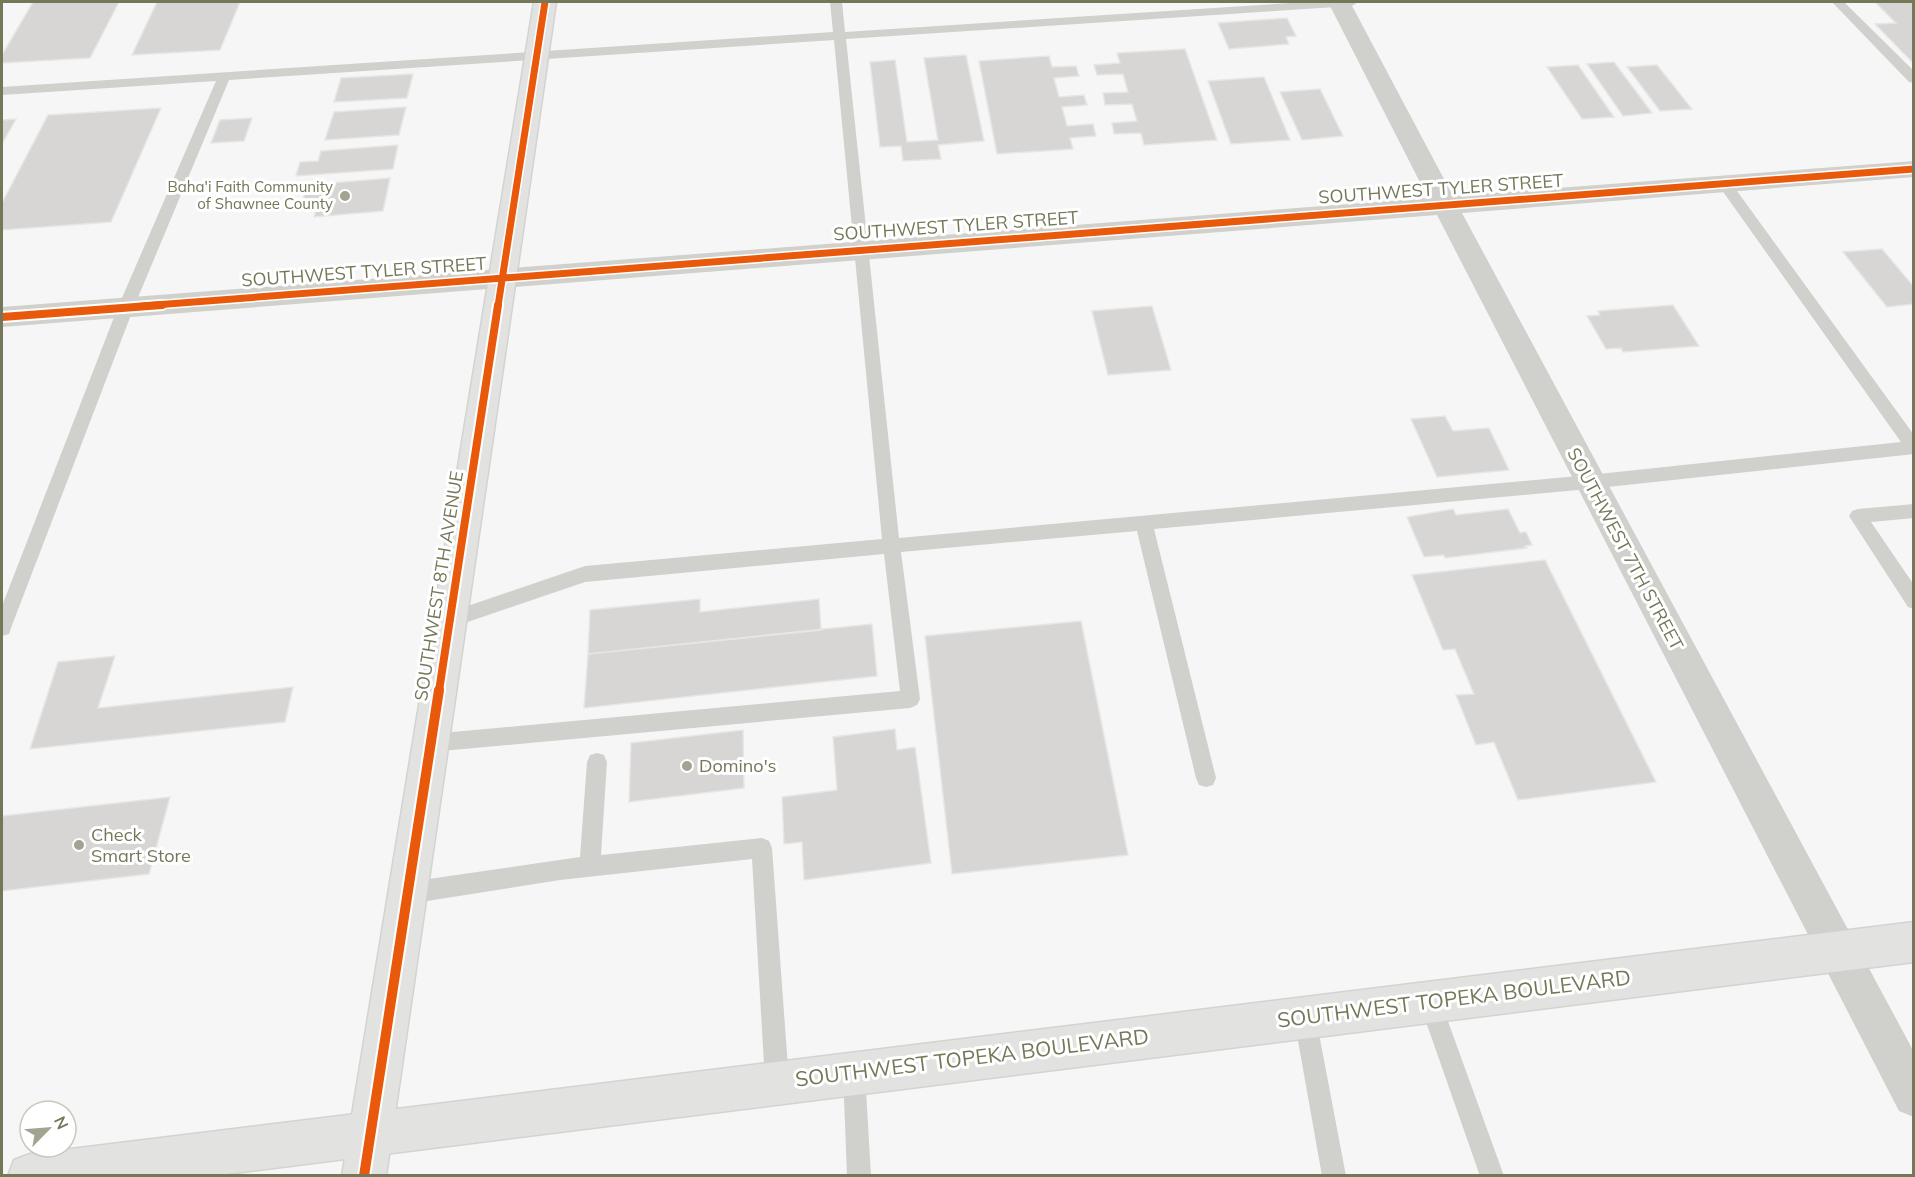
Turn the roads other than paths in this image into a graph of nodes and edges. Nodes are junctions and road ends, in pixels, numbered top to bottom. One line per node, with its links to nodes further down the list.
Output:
1 (545, 2): 6 (main road, SOUTHWEST 8TH AVENUE)
2 (836, 2): 5 (lane)
3 (1344, 2): 5 (lane); 12 (street, SOUTHWEST 7TH STREET)
4 (1838, 2): 8 (lane)
5 (840, 37): 6 (lane); 13 (lane)
6 (537, 56): 7 (lane); 14 (main road, SOUTHWEST 8TH AVENUE)
7 (224, 76): 9 (lane); 15 (lane)
8 (1914, 79)
9 (2, 91)
10 (1911, 172): 11 (street, SOUTHWEST TYLER STREET)
11 (1724, 183): 12 (street, SOUTHWEST TYLER STREET); 17 (lane)
12 (1446, 205): 13 (street, SOUTHWEST TYLER STREET); 18 (street, SOUTHWEST 7TH STREET)
13 (858, 250): 14 (street, SOUTHWEST TYLER STREET); 21 (lane)
14 (503, 278): 15 (street, SOUTHWEST TYLER STREET); 23 (main road, SOUTHWEST 8TH AVENUE)
15 (126, 307): 16 (street, SOUTHWEST TYLER STREET); 24 (lane)
16 (2, 317)
17 (1913, 448): 18 (lane)
18 (1589, 482): 20 (lane); 31 (street, SOUTHWEST 7TH STREET)
19 (1914, 512): 22 (lane)
20 (1144, 523): 21 (lane); 27 (lane)
21 (890, 546): 23 (lane); 25 (lane)
22 (1914, 601)
23 (450, 620): 25 (main road, SOUTHWEST 8TH AVENUE)
24 (2, 628)
25 (431, 743): 29 (main road, SOUTHWEST 8TH AVENUE)
26 (597, 762): 28 (lane)
27 (1206, 778)
28 (590, 866): 29 (lane); 35 (lane)
29 (408, 893): 37 (main road, SOUTHWEST 8TH AVENUE)
30 (1914, 942): 31 (main road, SOUTHWEST TOPEKA BOULEVARD)
31 (1838, 951): 32 (main road, SOUTHWEST TOPEKA BOULEVARD); 36 (street, SOUTHWEST 7TH STREET)
32 (1430, 1002): 33 (main road, SOUTHWEST TOPEKA BOULEVARD); 42 (lane)
33 (1305, 1018): 34 (main road, SOUTHWEST TOPEKA BOULEVARD); 41 (lane)
34 (854, 1073): 35 (main road, SOUTHWEST TOPEKA BOULEVARD); 40 (lane)
35 (777, 1081): 37 (main road, SOUTHWEST TOPEKA BOULEVARD)
36 (1914, 1096)
37 (371, 1134): 38 (main road, SOUTHWEST TOPEKA BOULEVARD); 39 (main road, SOUTHWEST 8TH AVENUE)
38 (30, 1176)
39 (364, 1176)
40 (859, 1176)
41 (1334, 1176)
42 (1492, 1176)

